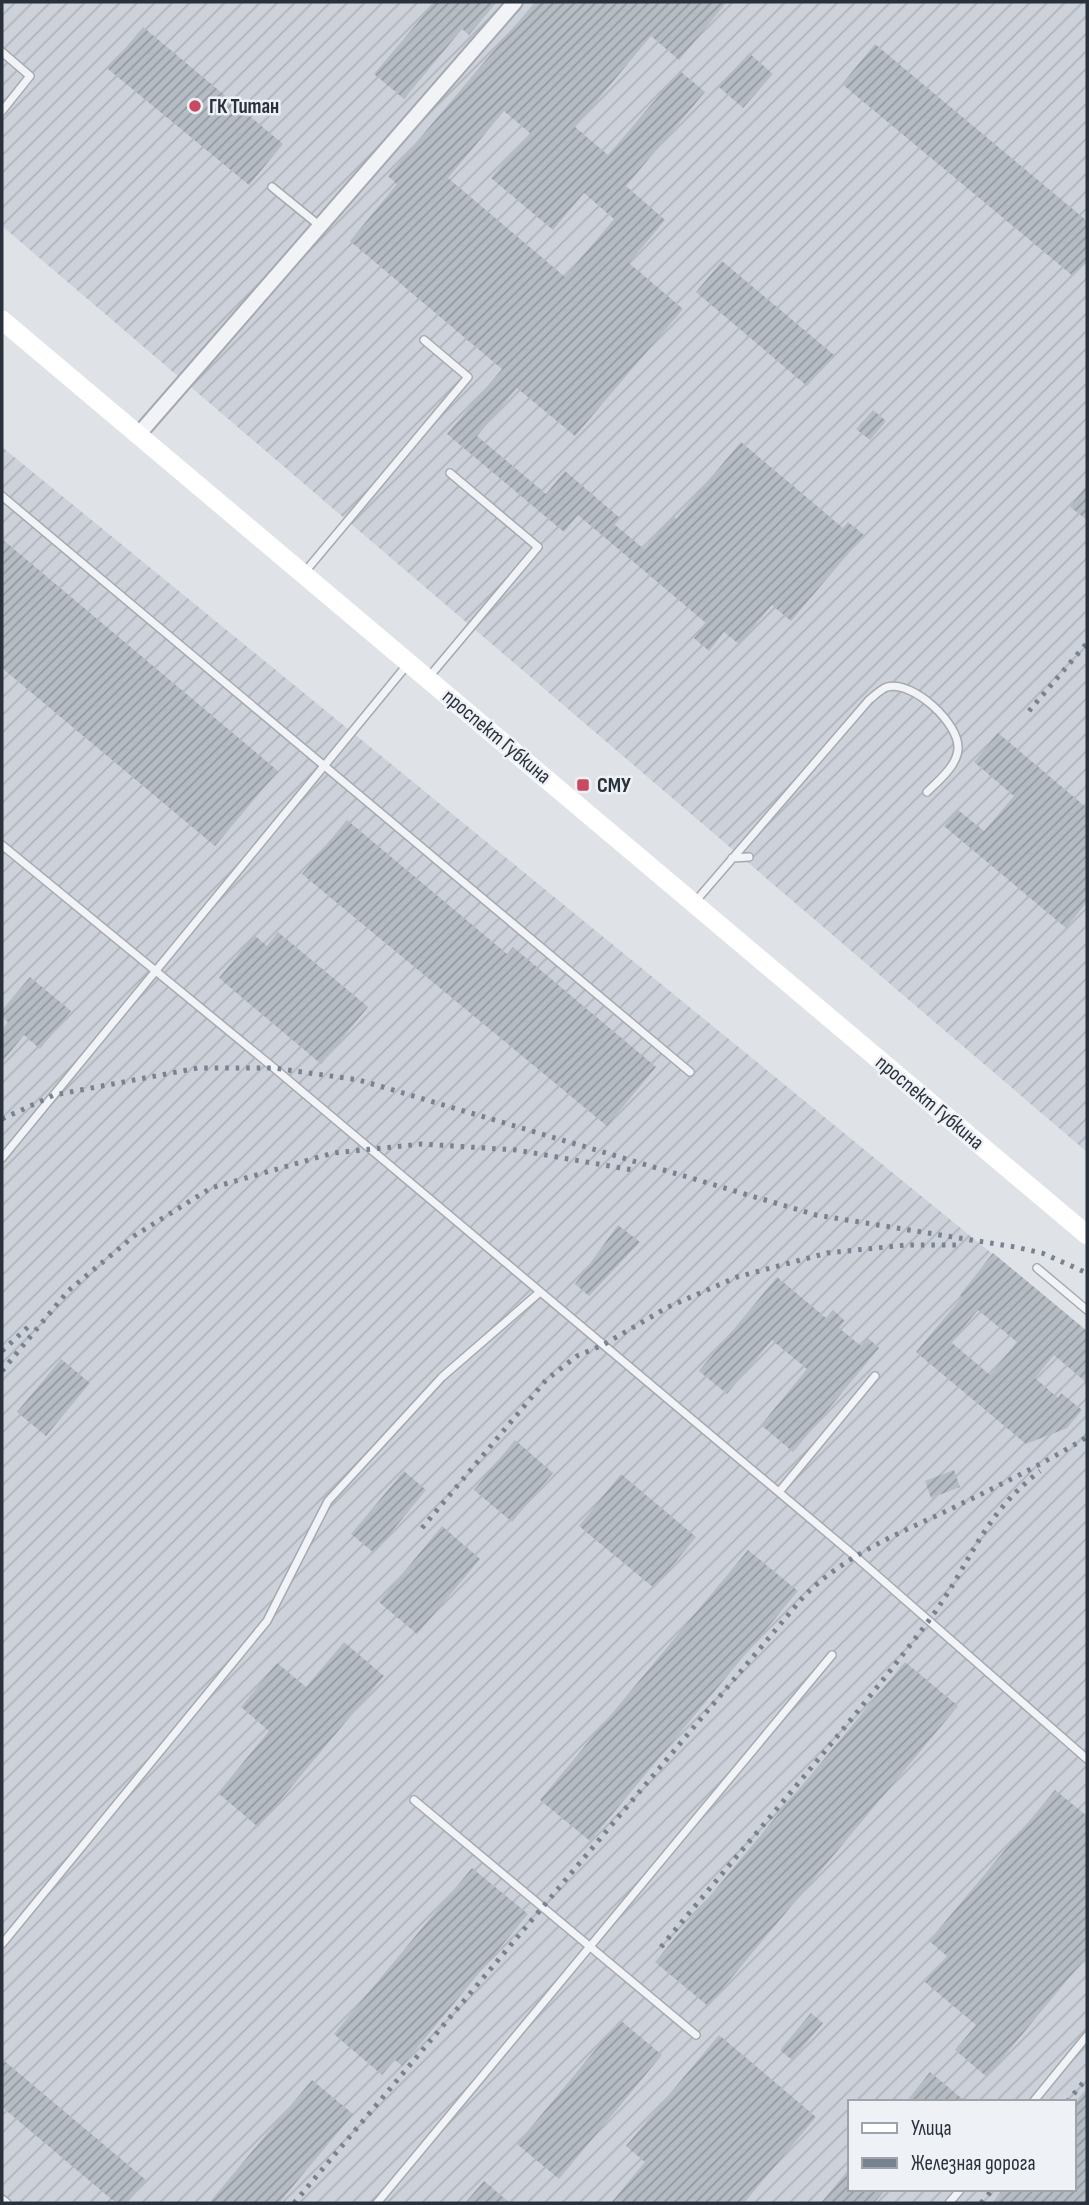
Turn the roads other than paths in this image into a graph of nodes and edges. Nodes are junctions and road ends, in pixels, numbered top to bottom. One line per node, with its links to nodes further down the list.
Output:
1 (515, 2): 5 (street)
2 (2, 52): 3 (lane)
3 (2, 111)
4 (272, 187): 5 (lane)
5 (320, 226): 8 (street)
6 (2, 320): 8 (main road, проспект Губкина)
7 (424, 340): 11 (lane)
8 (138, 435): 11 (main road, проспект Губкина)
9 (450, 473): 13 (lane)
10 (2, 496): 14 (lane)
11 (304, 573): 12 (main road, проспект Губкина)
12 (410, 662): 13 (main road, проспект Губкина); 14 (lane)
13 (428, 677): 19 (main road, проспект Губкина)
14 (324, 763): 20 (lane); 21 (lane)
15 (927, 792): 17 (lane)
16 (2, 845): 20 (lane)
17 (732, 858): 18 (lane); 19 (lane)
18 (749, 858)
19 (694, 903): 23 (main road, проспект Губкина)
20 (155, 973): 22 (lane); 25 (lane)
21 (690, 1072)
22 (2, 1158)
23 (1087, 1235)
24 (1037, 1268): 26 (lane)
25 (540, 1292): 28 (lane); 32 (lane)
26 (1087, 1310)
27 (875, 1376): 28 (lane)
28 (779, 1492): 30 (lane)
29 (832, 1655): 33 (lane)
30 (1087, 1759)
31 (414, 1800): 33 (lane)
32 (2, 1944)
33 (590, 1946): 34 (lane); 39 (lane)
34 (696, 2035)
35 (1087, 2036): 36 (lane)
36 (1035, 2100)
37 (2, 2199): 38 (lane)
38 (6, 2203)
39 (377, 2203)

